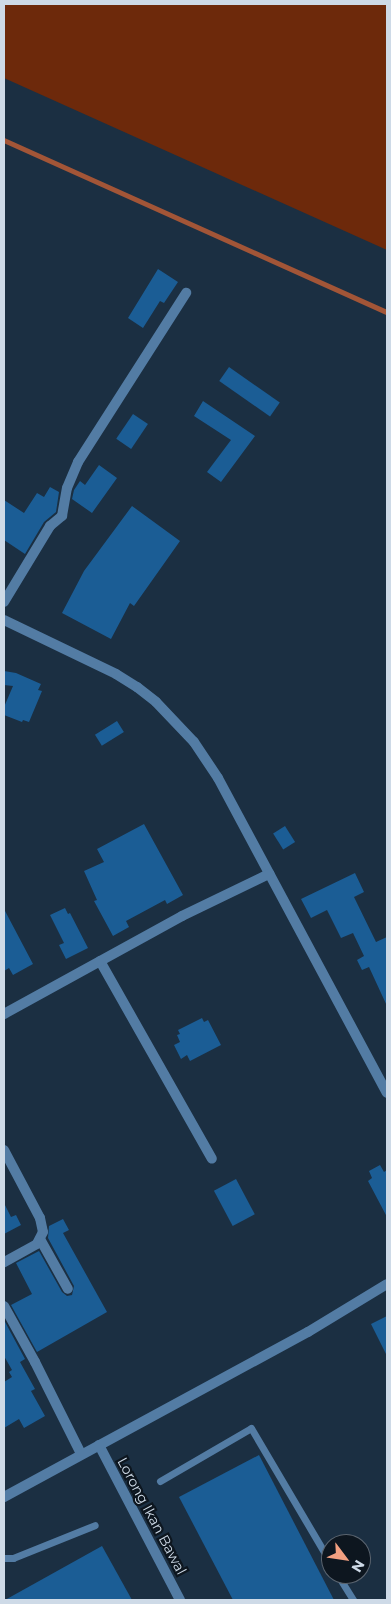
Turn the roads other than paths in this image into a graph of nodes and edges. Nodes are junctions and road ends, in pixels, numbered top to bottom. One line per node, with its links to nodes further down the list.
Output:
1 (186, 293): 2 (street)
2 (4, 602)
3 (4, 620): 4 (street)
4 (269, 874): 5 (street); 7 (street)
5 (100, 961): 6 (street); 9 (street)
6 (4, 1014)
7 (387, 1093)
8 (4, 1150): 10 (street)
9 (212, 1159)
10 (40, 1239): 11 (street); 13 (street)
11 (4, 1262)
12 (387, 1284): 15 (street)
13 (68, 1288)
14 (4, 1306): 16 (street)
15 (98, 1445): 16 (street); 23 (street, Lorong Ikan Bawal)
16 (81, 1454): 18 (street)
17 (160, 1481): 20 (lane)
18 (4, 1497)
19 (95, 1525): 21 (lane)
20 (321, 1547)
21 (4, 1558)
22 (343, 1584): 24 (lane)
23 (180, 1600)
24 (353, 1600)

